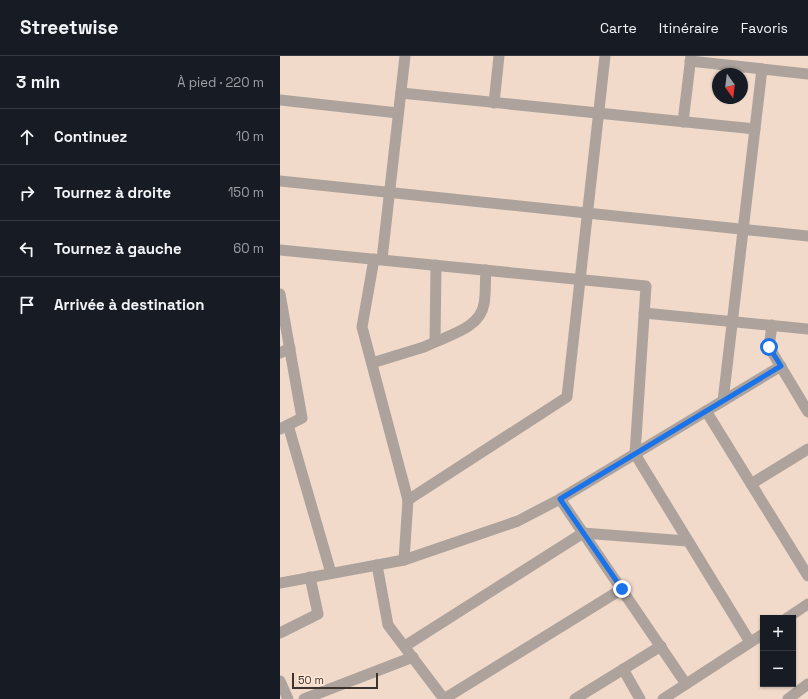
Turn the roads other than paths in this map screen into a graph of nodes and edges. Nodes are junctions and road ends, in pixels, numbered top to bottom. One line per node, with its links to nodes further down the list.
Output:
1 (405, 56): 7 (street)
2 (499, 56): 9 (street)
3 (605, 56): 11 (street)
4 (690, 59): 5 (street); 12 (street)
5 (762, 69): 6 (street); 13 (street)
6 (808, 74)
7 (400, 93): 9 (street); 10 (street)
8 (280, 100): 10 (street)
9 (494, 103): 11 (street)
10 (398, 113): 15 (street)
11 (599, 113): 12 (street); 16 (street)
12 (683, 122): 13 (street)
13 (755, 129): 17 (street)
14 (280, 181): 15 (street)
15 (389, 192): 16 (street); 20 (street)
16 (587, 213): 17 (street); 23 (street)
17 (743, 229): 18 (street); 26 (street)
18 (808, 236)
19 (280, 250): 20 (street)
20 (378, 259): 21 (street); 31 (street)
21 (436, 265): 22 (street); 29 (street)
22 (486, 270): 23 (street); 29 (street)
23 (580, 279): 25 (street); 41 (street)
24 (280, 294): 30 (street)
25 (644, 313): 26 (street); 38 (street)
26 (732, 321): 27 (street); 33 (street)
27 (772, 325): 28 (street); 32 (street)
28 (808, 329)
29 (435, 342): 31 (street)
30 (285, 351): 36 (street)
31 (372, 363): 41 (street)
32 (781, 366): 33 (street); 35 (street)
33 (723, 401): 34 (street)
34 (706, 411): 38 (street); 39 (street)
35 (808, 412)
36 (284, 427): 46 (street)
37 (808, 449): 39 (street)
38 (634, 454): 40 (street); 43 (street)
39 (751, 484): 47 (street)
40 (560, 499): 42 (street); 44 (street)
41 (408, 500): 44 (street)
42 (583, 533): 43 (street); 50 (street); 56 (street)
43 (687, 541): 55 (street)
44 (404, 560): 45 (street)
45 (376, 565): 46 (street); 56 (street)
46 (331, 573): 48 (street)
47 (808, 576)
48 (310, 577): 49 (street); 53 (street)
49 (280, 583)
50 (622, 589): 57 (street); 65 (street)
51 (808, 604): 52 (street)
52 (792, 615)
53 (280, 633)
54 (760, 636): 55 (street)
55 (750, 642): 61 (street)
56 (404, 646): 58 (street)
57 (661, 646): 59 (street); 61 (street)
58 (412, 657): 64 (street); 65 (street)
59 (623, 669): 66 (street); 67 (street)
60 (280, 681): 63 (street)
61 (686, 684): 68 (street)
62 (808, 684): 69 (street)
63 (288, 699)
64 (304, 699)
65 (444, 699)
66 (575, 699)
67 (640, 699)
68 (663, 699)
69 (788, 699)

